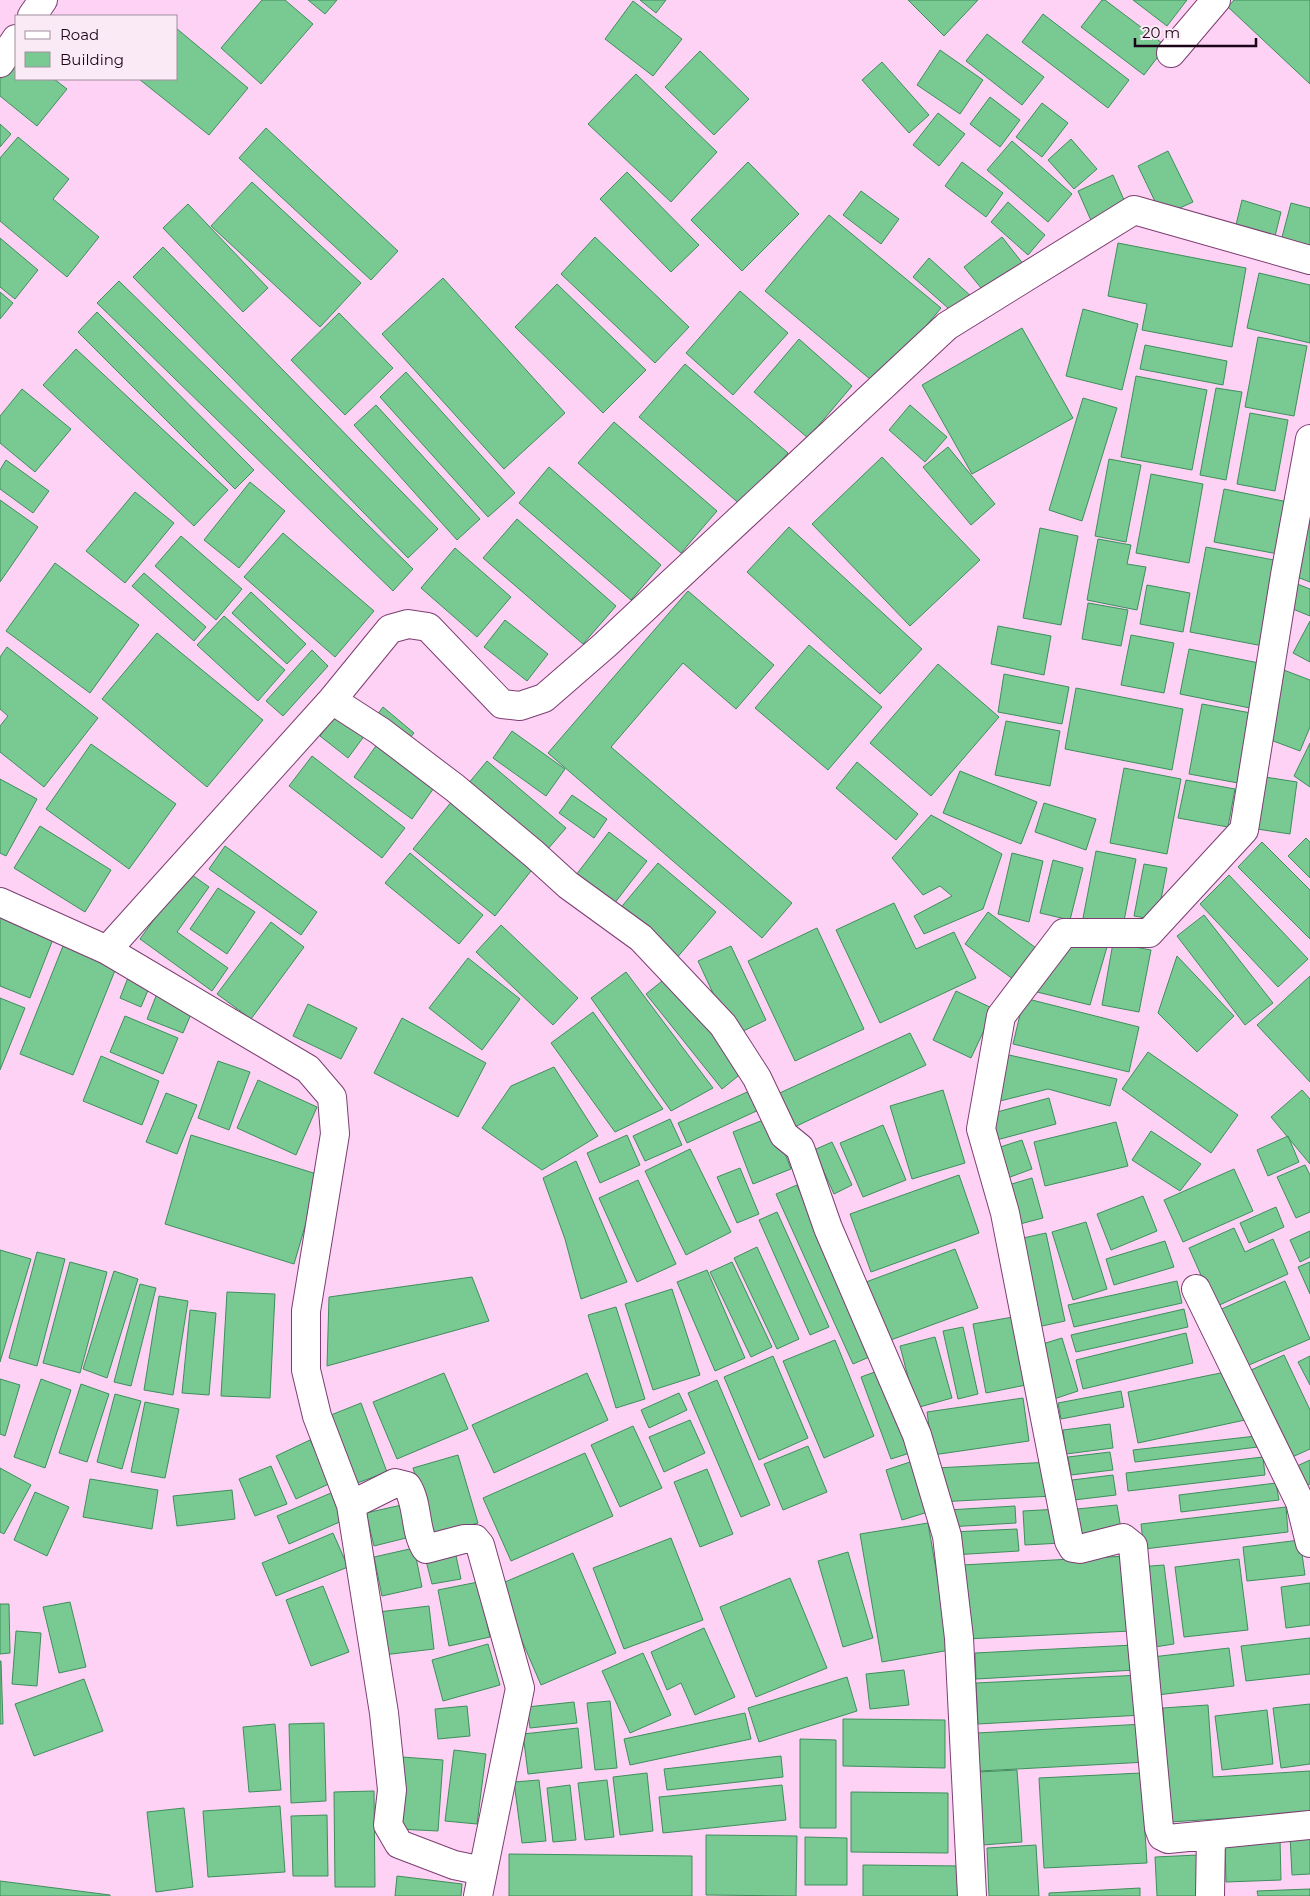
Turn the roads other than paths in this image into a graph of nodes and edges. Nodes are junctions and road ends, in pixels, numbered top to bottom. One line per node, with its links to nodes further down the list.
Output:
1 (43, 0): 3 (street)
2 (1216, 0): 5 (street)
3 (33, 15)
4 (15, 40): 6 (street)
5 (1171, 52)
6 (0, 63)
7 (1310, 260): 9 (street)
8 (1310, 439): 16 (street)
9 (332, 700): 11 (street); 18 (street)
10 (0, 902): 11 (street)
11 (107, 950): 13 (street)
12 (1196, 1289): 14 (street)
13 (351, 1505): 17 (street); 17 (street)
14 (1310, 1543)
15 (1310, 1825): 16 (street)
16 (1211, 1835): 19 (street)
17 (481, 1883)
18 (972, 1896)
19 (1210, 1896)

